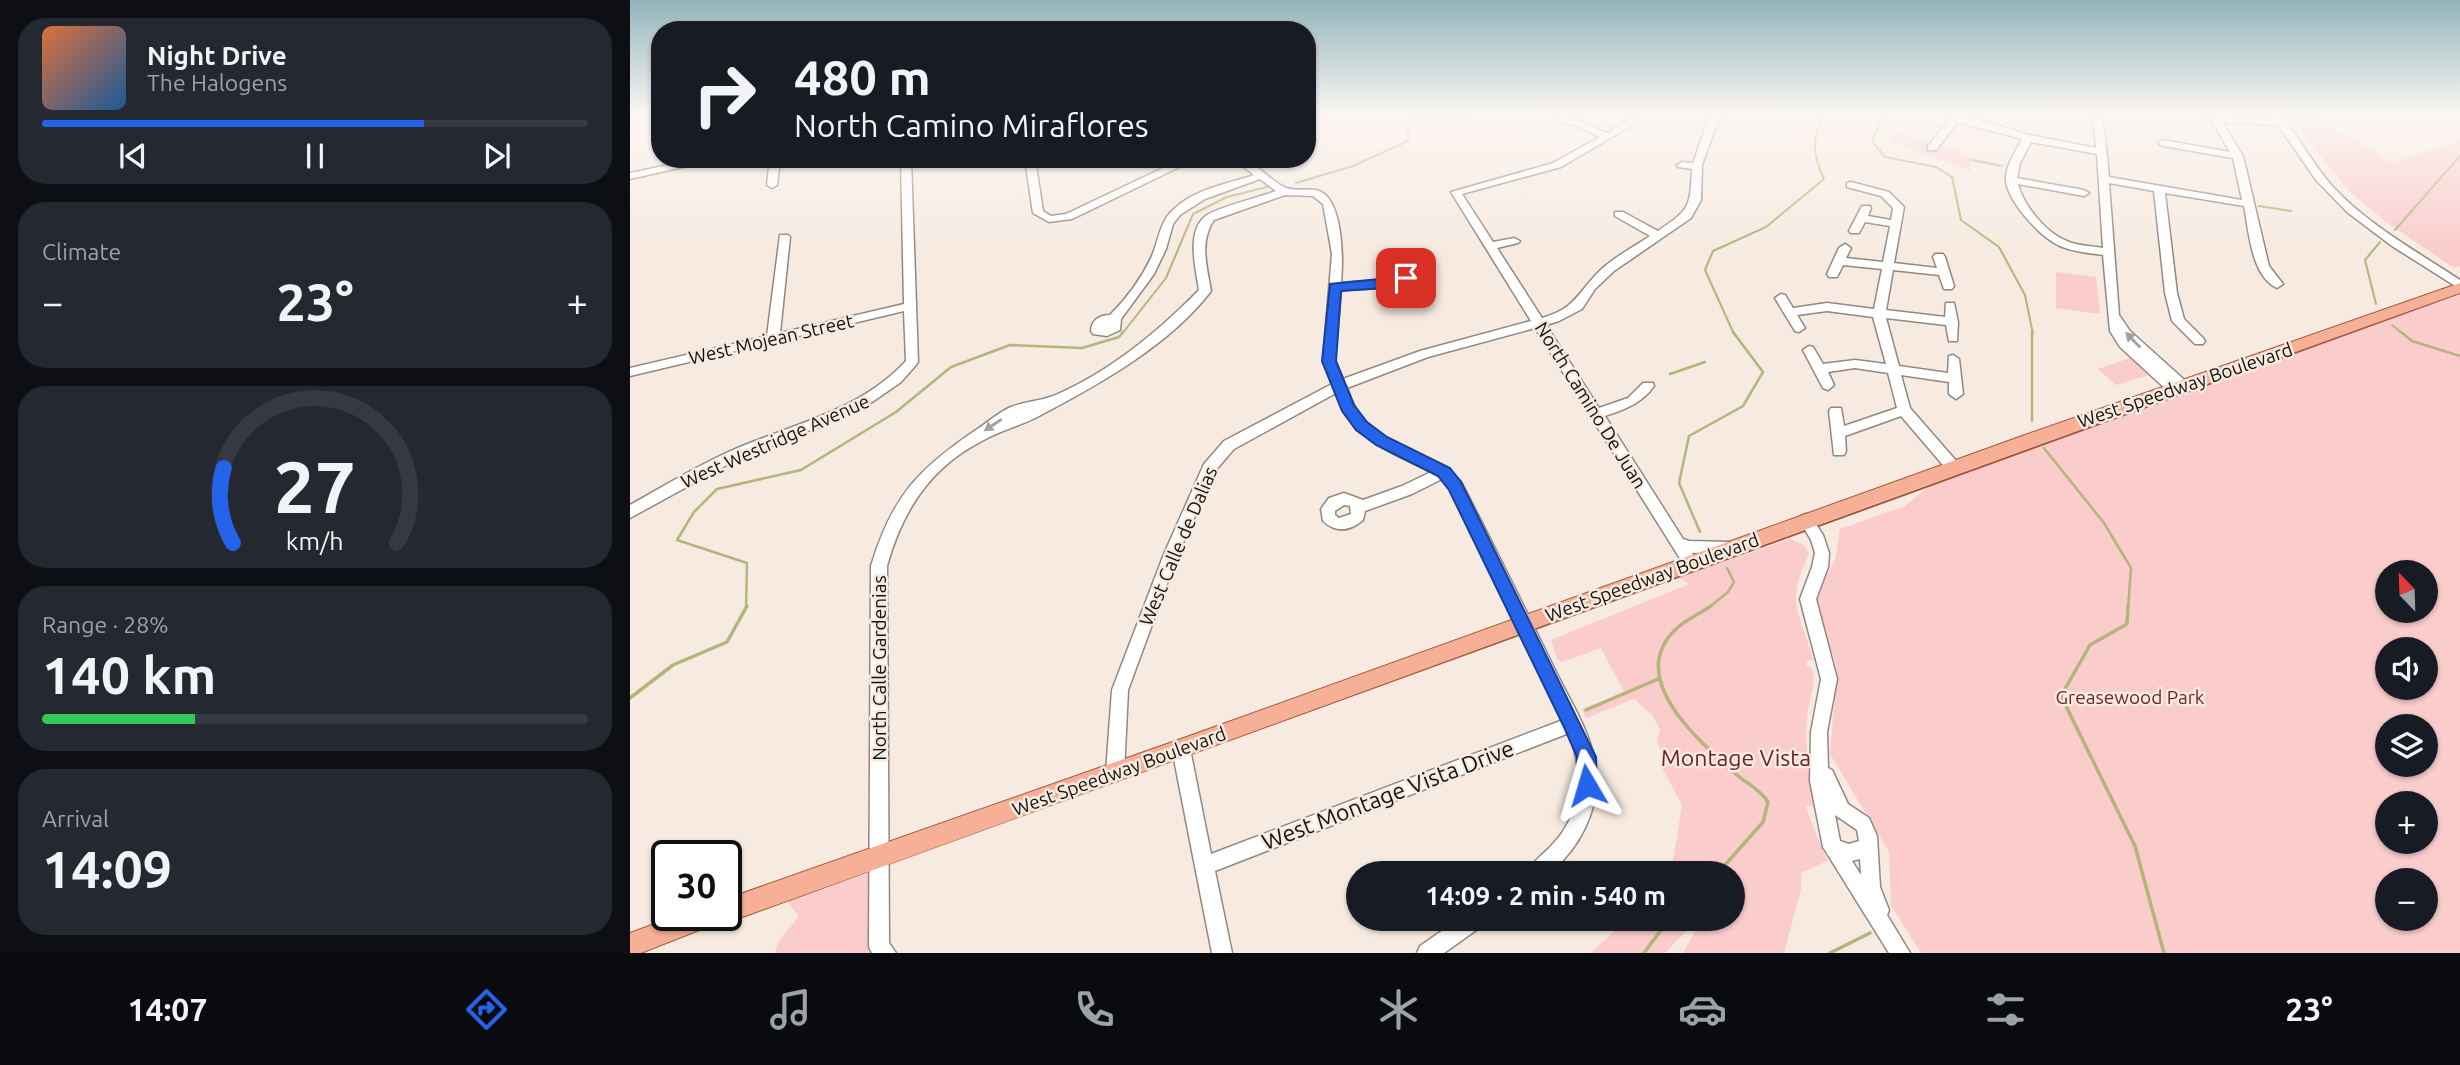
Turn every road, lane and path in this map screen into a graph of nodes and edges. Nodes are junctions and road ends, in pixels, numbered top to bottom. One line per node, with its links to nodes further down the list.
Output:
1 (1567, 159): 31 (street, North Camino De Juan)
2 (1698, 159): 8 (street)
3 (2016, 159): 18 (street)
4 (2102, 159): 17 (street)
5 (2239, 159): 24 (street)
6 (2306, 159): 42 (street)
7 (1682, 166): 8 (street)
8 (1696, 166): 28 (street)
9 (674, 168): 16 (street)
10 (774, 168): 19 (street)
11 (906, 168): 45 (street)
12 (1031, 168): 13 (street)
13 (1172, 168)
14 (1250, 168): 15 (street)
15 (1260, 176): 22 (street); 49 (street)
16 (631, 178)
17 (2103, 179): 21 (street); 33 (street)
18 (2011, 180): 23 (street); 33 (street)
19 (772, 185)
20 (1851, 185): 26 (street)
21 (2159, 189): 24 (street); 55 (street)
22 (1284, 191): 43 (street); 87 (street, North Calle Gardenias)
23 (2084, 193)
24 (2249, 204): 40 (street)
25 (1619, 214): 28 (street)
26 (1897, 224): 27 (street); 36 (street)
27 (1855, 231)
28 (1657, 235): 51 (street)
29 (784, 237): 53 (street)
30 (1514, 240): 31 (street)
31 (1491, 246): 51 (street, North Camino De Juan)
32 (1845, 248): 35 (street)
33 (2108, 252): 65 (street)
34 (1939, 257): 37 (street)
35 (1839, 261): 36 (street); 38 (street)
36 (1889, 267): 37 (street); 48 (street)
37 (1943, 272): 41 (street)
38 (1833, 274)
39 (1384, 284): 43 (street)
40 (2277, 284)
41 (1948, 286)
42 (2460, 286): 65 (main road, West Speedway Boulevard)
43 (1335, 287): 63 (street)
44 (1781, 298): 47 (street)
45 (911, 306): 53 (street, West Mojean Street); 75 (street, West Westridge Avenue)
46 (1950, 306): 50 (street)
47 (1790, 312): 48 (street); 52 (street)
48 (1879, 315): 50 (street); 59 (street)
49 (1114, 319)
50 (1952, 322): 54 (street)
51 (1539, 323): 63 (street, West Calle de Dalias); 69 (street, North Camino De Juan)
52 (1799, 328)
53 (773, 338): 60 (street, West Mojean Street)
54 (1953, 338)
55 (2199, 341)
56 (1809, 350): 58 (street)
57 (1953, 359): 61 (street)
58 (1820, 369): 59 (street); 62 (street)
59 (1895, 370): 61 (street); 67 (street)
60 (630, 372)
61 (1954, 378): 66 (street)
62 (1828, 385)
63 (1338, 386): 73 (street); 84 (street, West Calle de Dalias)
64 (1648, 386): 69 (street)
65 (2179, 387): 72 (main road, West Speedway Boulevard)
66 (1956, 394)
67 (1904, 410): 70 (street); 72 (street)
68 (1836, 411): 70 (street)
69 (1597, 414): 77 (street, North Camino De Juan)
70 (1838, 433): 71 (street)
71 (1839, 451)
72 (1953, 467): 76 (main road, West Speedway Boulevard)
73 (1444, 472): 74 (street); 80 (street)
74 (1359, 507)
75 (630, 512)
76 (1806, 520): 78 (main road, West Speedway Boulevard); 83 (street)
77 (1678, 543): 78 (street); 79 (street, North Camino De Juan)
78 (1735, 547): 79 (main road, West Speedway Boulevard)
79 (1691, 564): 80 (main road, West Speedway Boulevard)
80 (1525, 624): 81 (street); 82 (main road, West Speedway Boulevard)
81 (1572, 724): 88 (street); 89 (street, West Montage Vista Drive)
82 (1181, 749): 84 (main road, West Speedway Boulevard); 89 (street)
83 (1819, 752): 85 (street); 86 (street)
84 (1115, 773): 87 (main road, West Speedway Boulevard)
85 (1832, 847): 86 (street); 93 (street)
86 (1868, 847): 93 (street)
87 (879, 857): 90 (main road, West Speedway Boulevard); 95 (street, North Calle Gardenias)
88 (1550, 861)
89 (1203, 866): 96 (street)
90 (742, 905)
91 (669, 931): 94 (main road)
92 (1458, 931): 97 (street)
93 (1888, 934): 98 (street)
94 (630, 945)
95 (886, 953)
96 (1222, 953)
97 (1427, 953)
98 (1900, 953)

